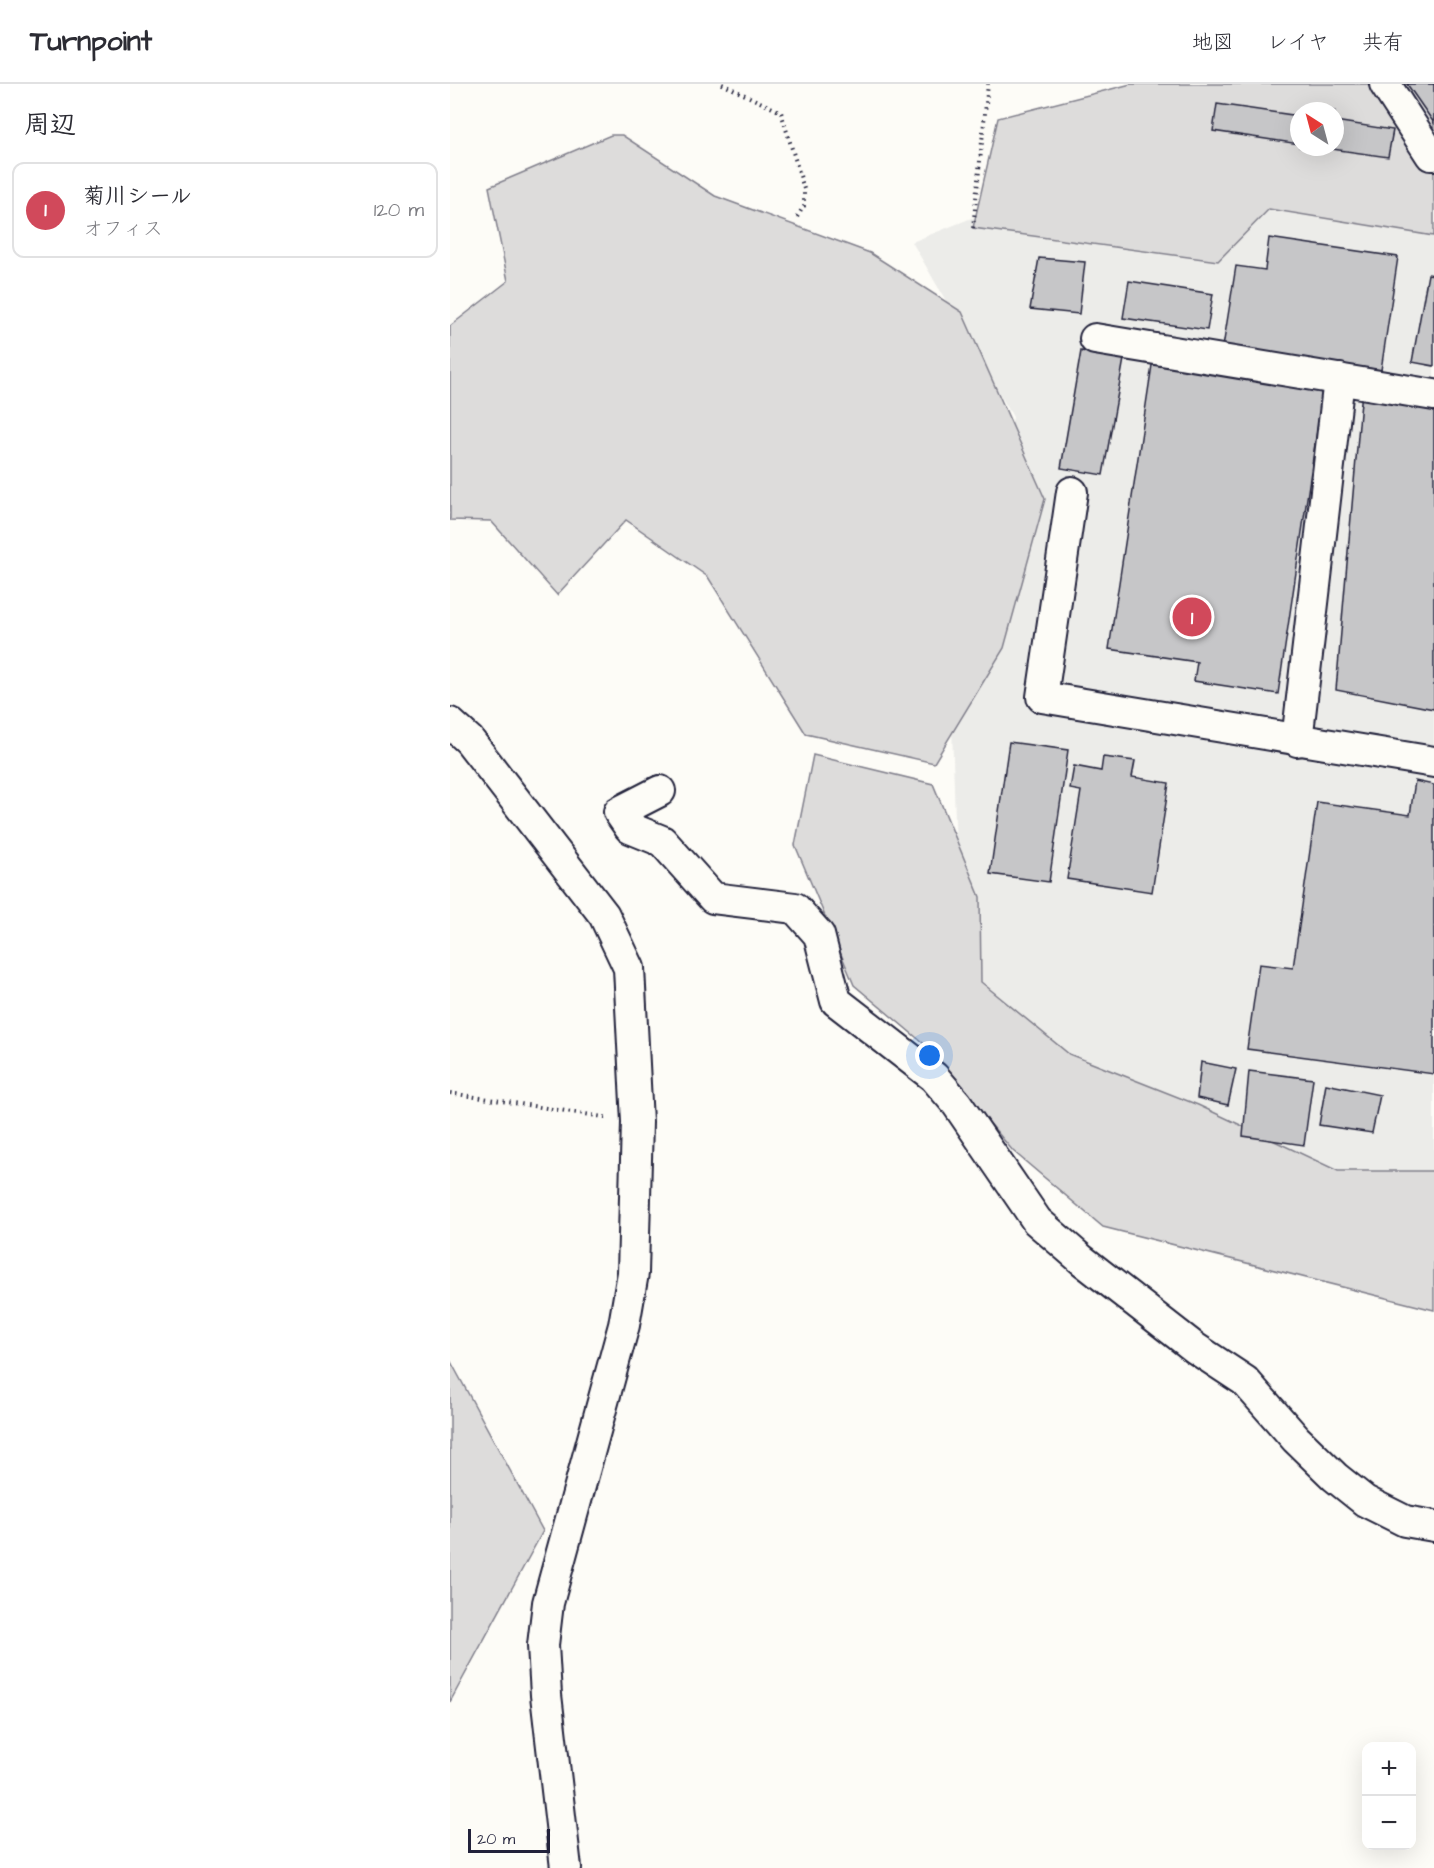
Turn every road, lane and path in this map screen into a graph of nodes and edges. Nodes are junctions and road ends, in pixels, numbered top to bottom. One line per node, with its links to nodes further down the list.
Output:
1 (722, 84): 5 (path)
2 (988, 84): 6 (path)
3 (1385, 84): 4 (street)
4 (1434, 155)
5 (797, 217)
6 (973, 228)
7 (1095, 339): 8 (street)
8 (1339, 380): 9 (street); 12 (street)
9 (1434, 395)
10 (1072, 492): 12 (street)
11 (450, 723): 16 (street)
12 (1297, 741): 13 (street)
13 (1434, 762)
14 (660, 791): 17 (street)
15 (450, 1093): 16 (path)
16 (637, 1122): 18 (street)
17 (1434, 1526)
18 (566, 1868)

